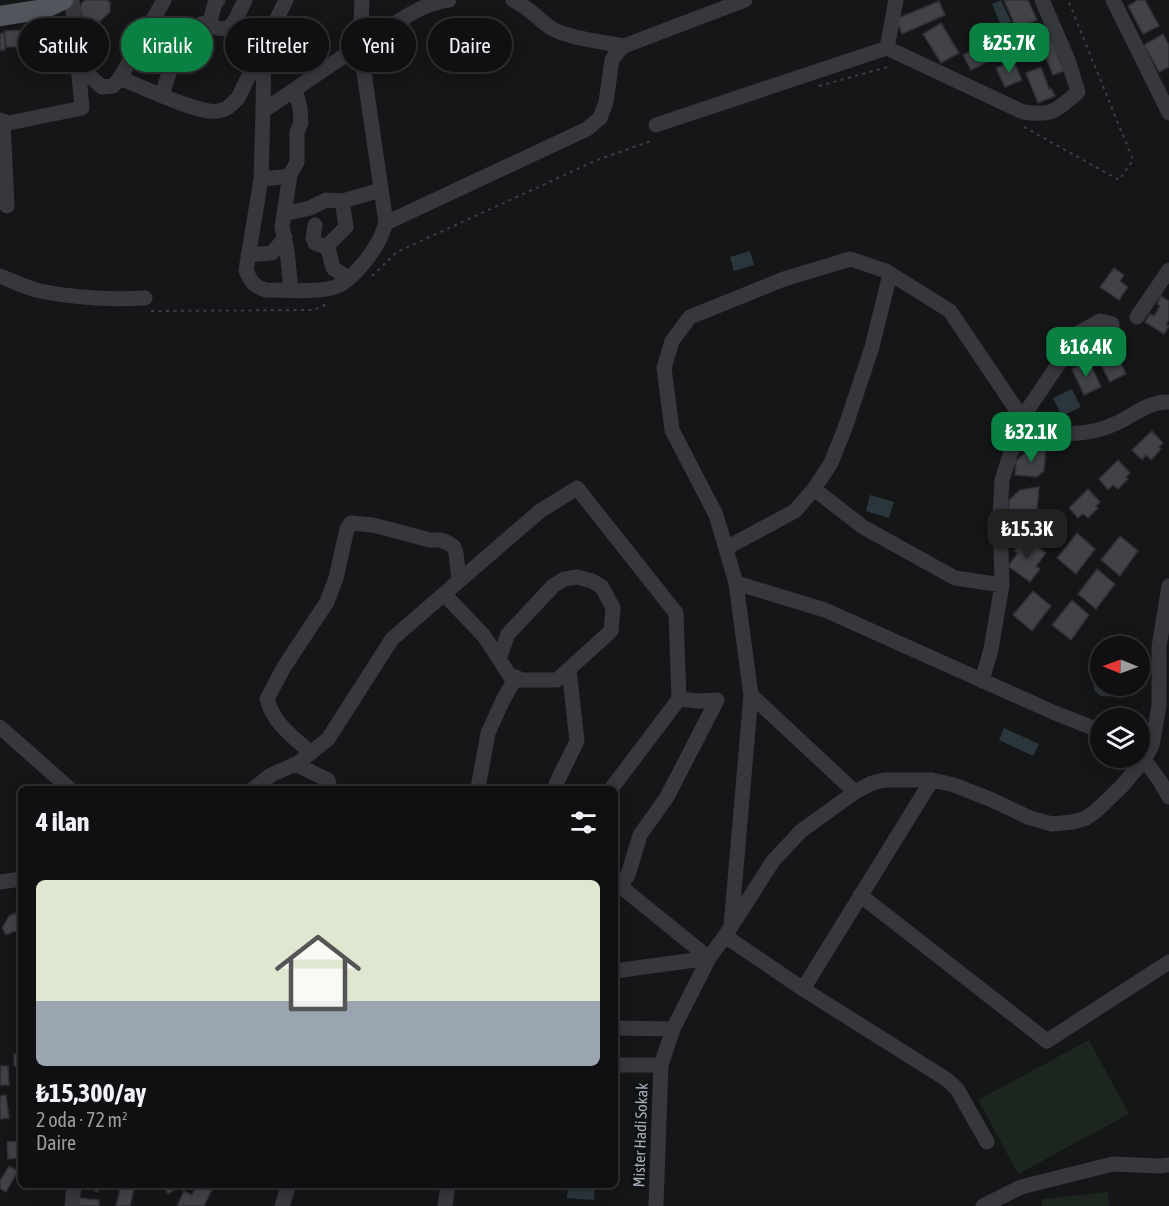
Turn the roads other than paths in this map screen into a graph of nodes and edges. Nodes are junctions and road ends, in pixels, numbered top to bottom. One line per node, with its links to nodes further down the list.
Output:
1 (63, 0): 14 (main road)
2 (72, 0): 15 (street)
3 (164, 0): 30 (street)
4 (218, 0): 16 (street)
5 (245, 0): 20 (street)
6 (286, 0): 17 (street)
7 (362, 0): 18 (street)
8 (449, 0): 19 (street)
9 (513, 0): 21 (street)
10 (746, 0): 21 (street)
11 (896, 0): 22 (street)
12 (1042, 0): 22 (street)
13 (1113, 0): 34 (street)
14 (0, 16)
15 (74, 18)
16 (211, 18)
17 (278, 18)
18 (361, 18)
19 (404, 18)
20 (213, 27)
21 (624, 46): 43 (street)
22 (887, 48): 36 (street)
23 (341, 58): 31 (street)
24 (79, 72): 35 (street)
25 (85, 72): 30 (street)
26 (170, 72): 32 (street)
27 (251, 72): 32 (street)
28 (264, 72): 33 (street)
29 (364, 72): 39 (street)
30 (120, 78): 32 (street)
31 (294, 89): 33 (street); 37 (street)
32 (162, 95)
33 (263, 111): 38 (street)
34 (1169, 113)
35 (1, 121): 41 (street)
36 (658, 131)
37 (290, 175): 38 (street); 42 (street)
38 (261, 179): 47 (street)
39 (381, 190): 40 (street); 43 (street)
40 (342, 201): 42 (street); 46 (street)
41 (8, 206)
42 (284, 214): 45 (street)
43 (386, 223): 51 (street)
44 (315, 225): 46 (street)
45 (285, 238): 47 (street); 52 (street)
46 (326, 247): 51 (street)
47 (248, 255): 52 (street)
48 (1169, 270): 54 (street)
49 (890, 274): 57 (street); 58 (street); 59 (street)
50 (0, 276): 53 (street)
51 (348, 278): 52 (street)
52 (291, 290)
53 (146, 304)
54 (1137, 317)
55 (1070, 347): 57 (street)
56 (1169, 402): 57 (street)
57 (1022, 418): 62 (street)
58 (814, 489): 59 (street); 62 (street)
59 (726, 548): 61 (street)
60 (459, 582): 64 (street); 71 (street); 75 (street)
61 (736, 583): 69 (street); 70 (street)
62 (1002, 585): 69 (street)
63 (1169, 586): 65 (street)
64 (444, 594): 66 (street); 75 (street)
65 (1164, 644): 74 (street)
66 (499, 660): 67 (street); 68 (street)
67 (569, 669): 68 (street); 81 (street)
68 (516, 677): 85 (street)
69 (982, 681): 73 (street)
70 (751, 695): 87 (street); 94 (street)
71 (679, 699): 86 (street); 91 (street)
72 (0, 727): 80 (street)
73 (1090, 727)
74 (1150, 748)
75 (311, 753): 76 (street)
76 (288, 767): 82 (street); 83 (street); 84 (street)
77 (1134, 768): 79 (street, Mister Hadi Sokak)
78 (1150, 768): 88 (street)
79 (932, 780): 87 (street, Mister Hadi Sokak); 93 (street)
80 (57, 783)
81 (556, 784)
82 (257, 786)
83 (273, 786)
84 (329, 786)
85 (478, 786)
86 (613, 786)
87 (855, 792): 94 (street, Mister Hadi Sokak)
88 (1169, 797)
89 (18, 879): 90 (street)
90 (0, 882)
91 (618, 883)
92 (618, 885): 95 (street)
93 (860, 895): 96 (street); 98 (street)
94 (728, 931): 95 (street, Mister Hadi Sokak); 98 (street)
95 (709, 958): 97 (street); 100 (street, Mister Hadi Sokak)
96 (1169, 962)
97 (618, 971)
98 (803, 989): 103 (street)
99 (618, 1028): 100 (street)
100 (673, 1029): 102 (street, Mister Hadi Sokak)
101 (618, 1065): 102 (street)
102 (661, 1065): 111 (street, Mister Hadi Sokak)
103 (987, 1142)
104 (1169, 1165): 112 (street)
105 (74, 1188): 108 (street)
106 (288, 1188): 109 (street)
107 (448, 1188): 110 (street)
108 (72, 1206)
109 (282, 1206)
110 (445, 1206)
111 (656, 1206)
112 (983, 1206)

